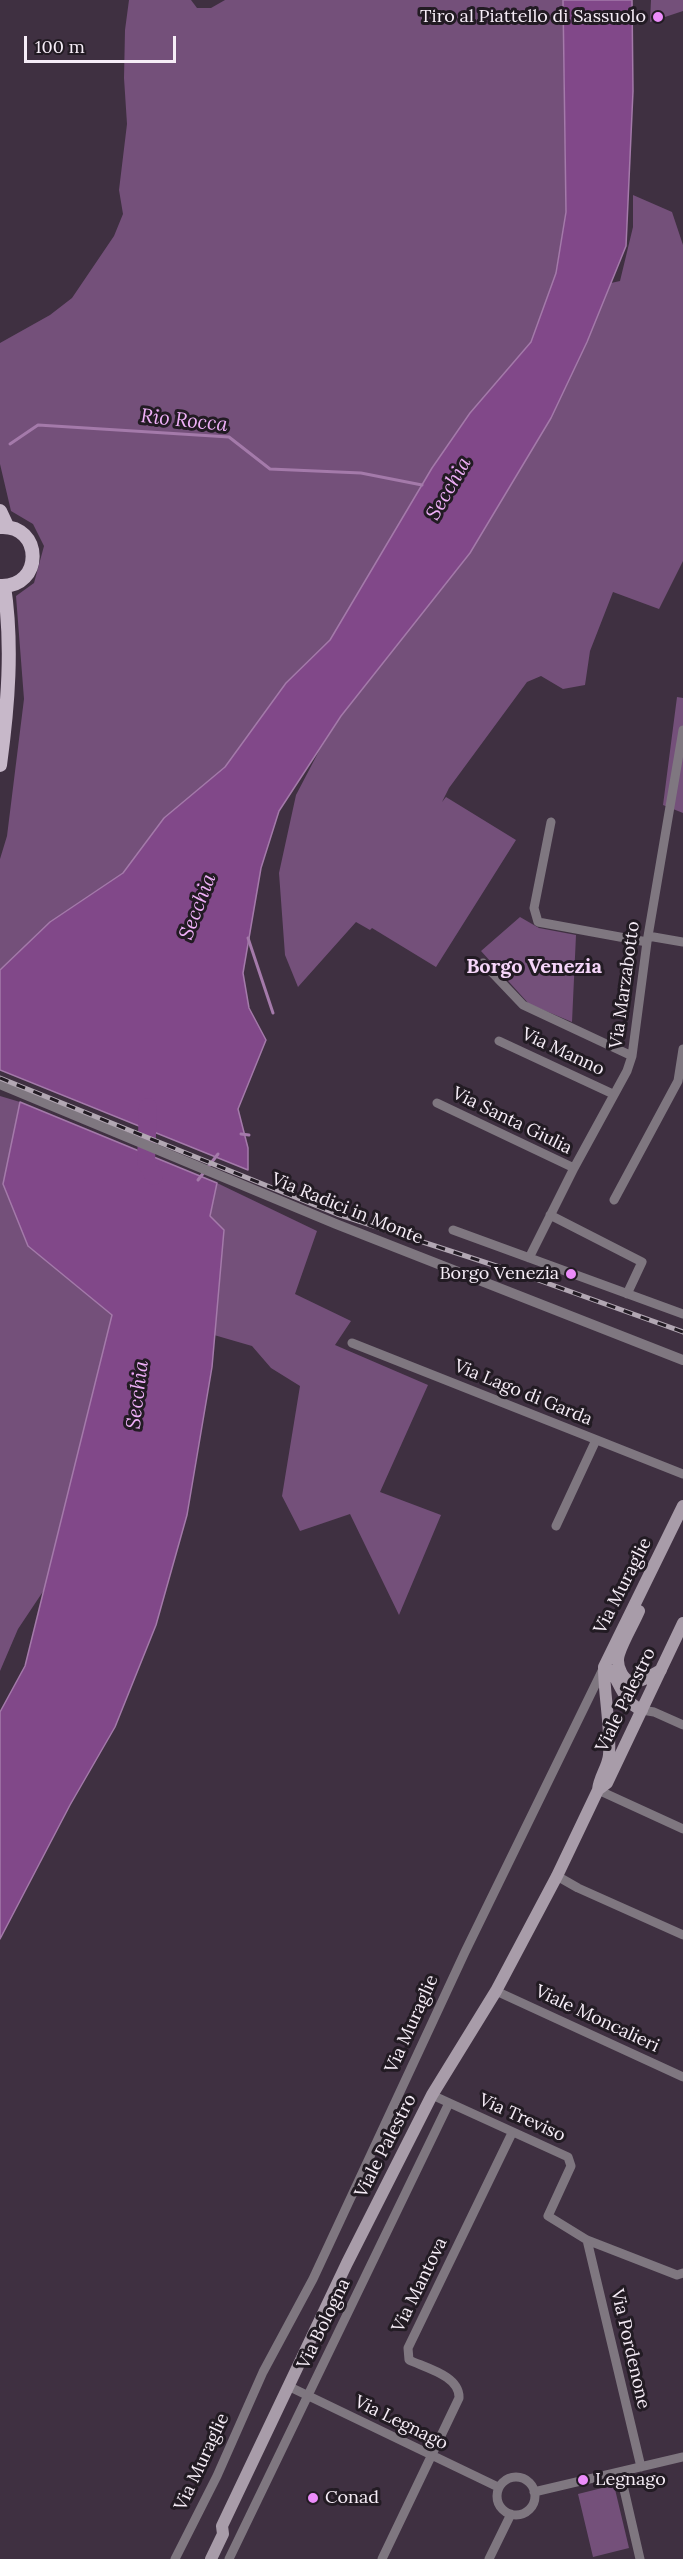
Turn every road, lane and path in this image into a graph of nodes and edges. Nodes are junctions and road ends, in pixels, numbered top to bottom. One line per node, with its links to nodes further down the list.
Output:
1 (0, 511): 2 (main road)
2 (3, 526): 3 (main road)
3 (2, 586): 5 (main road)
4 (683, 730): 7 (street, Via Marzabotto)
5 (0, 765)
6 (551, 822): 7 (street)
7 (647, 939): 8 (street); 12 (street, Via Marzabotto)
8 (683, 942)
9 (483, 963): 12 (street)
10 (499, 1041): 15 (street, Via Manno)
11 (683, 1049): 13 (street)
12 (632, 1056): 15 (street, Via Marzabotto)
13 (680, 1083): 18 (street)
14 (0, 1084): 25 (street, Via Radici in Monte)
15 (613, 1094): 17 (street, Via Marzabotto)
16 (437, 1102): 17 (street, Via Santa Giulia)
17 (574, 1168): 19 (street, Via Marzabotto)
18 (614, 1200)
19 (550, 1215): 21 (street, Via Marzabotto); 22 (street)
20 (453, 1230): 21 (street)
21 (529, 1258): 22 (street)
22 (627, 1294): 23 (street)
23 (683, 1314)
24 (352, 1343): 26 (street, Via Lago di Garda)
25 (683, 1360)
26 (596, 1440): 27 (street, Via Lago di Garda); 29 (street)
27 (683, 1474)
28 (683, 1506): 31 (main road, Via Muraglie)
29 (555, 1526)
30 (683, 1535): 31 (main road)
31 (668, 1538): 32 (main road, Via Muraglie)
32 (650, 1578): 33 (main road, Via Muraglie); 36 (main road)
33 (629, 1617): 35 (main road, Via Muraglie); 37 (main road)
34 (683, 1623): 36 (main road, Viale Palestro)
35 (604, 1666): 39 (main road, Viale Palestro); 60 (street, Via Muraglie)
36 (662, 1669): 37 (main road, Viale Palestro)
37 (642, 1710): 38 (street); 39 (main road, Viale Palestro)
38 (683, 1725)
39 (598, 1790): 40 (street); 41 (main road, Viale Palestro)
40 (683, 1828)
41 (557, 1876): 42 (street); 43 (main road, Viale Palestro)
42 (683, 1935)
43 (496, 1991): 44 (street, Viale Moncalieri); 45 (main road, Viale Palestro)
44 (683, 2077)
45 (432, 2095): 46 (street, Via Treviso); 50 (main road, Viale Palestro)
46 (449, 2103): 47 (street, Via Treviso); 51 (street, Via Bologna)
47 (512, 2133): 48 (street, Via Treviso); 52 (street, Via Mantova)
48 (587, 2240): 49 (street, Via Treviso); 54 (street, Via Pordenone)
49 (683, 2272)
50 (290, 2386): 51 (street, Via Legnago); 59 (main road, Viale Palestro)
51 (308, 2396): 52 (street, Via Legnago); 63 (street, Via Bologna)
52 (431, 2456): 56 (street, Via Legnago); 64 (street, Via Mantova)
53 (683, 2457): 54 (street)
54 (641, 2467): 55 (street)
55 (620, 2472): 57 (street); 66 (street)
56 (498, 2487): 57 (street); 58 (street)
57 (534, 2492): 58 (street)
58 (511, 2514): 65 (street)
59 (222, 2526): 61 (main road, Viale Palestro); 62 (main road, Viale Palestro)
60 (175, 2559)
61 (202, 2559)
62 (211, 2559)
63 (230, 2559)
64 (382, 2559)
65 (489, 2559)
66 (640, 2559)

